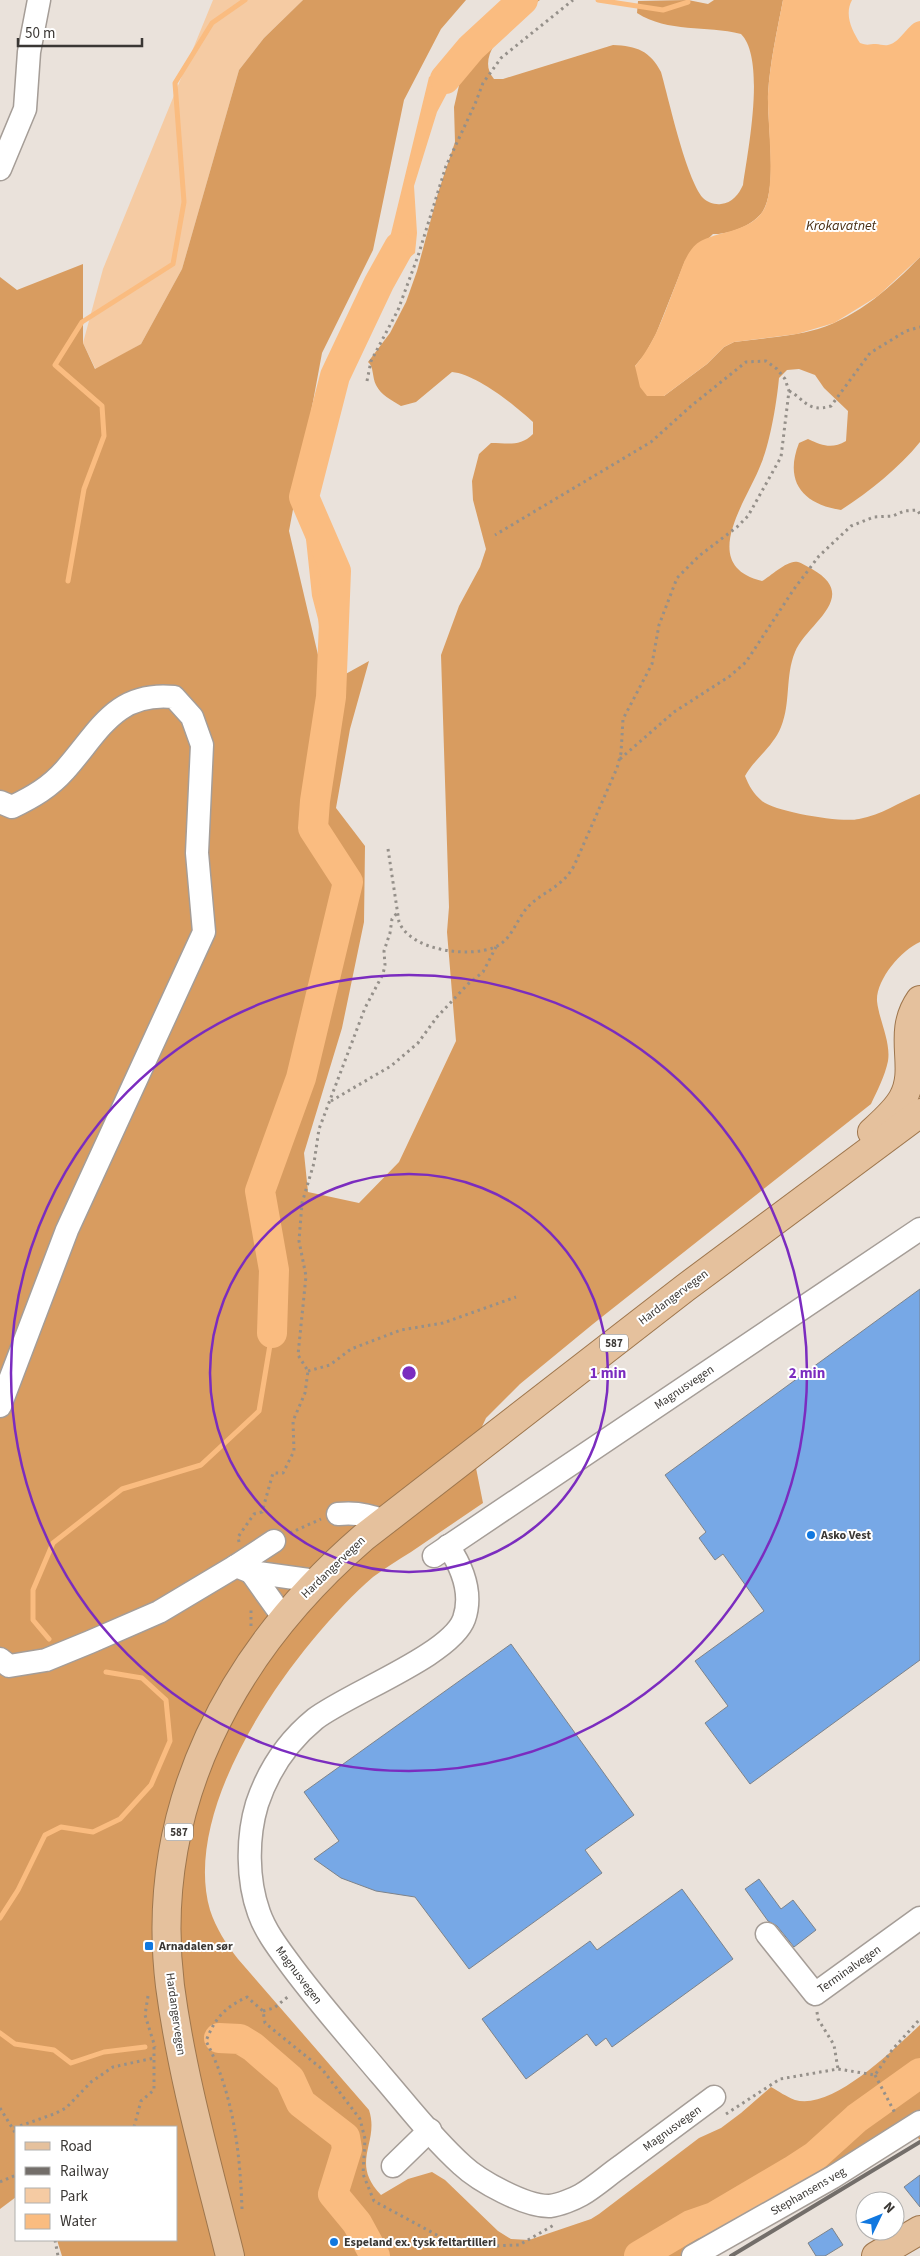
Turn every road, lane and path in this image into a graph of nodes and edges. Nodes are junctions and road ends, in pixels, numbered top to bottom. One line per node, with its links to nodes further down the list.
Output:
1 (39, 0): 3 (street)
2 (573, 0): 5 (path)
3 (0, 168)
4 (920, 327): 6 (path)
5 (367, 381)
6 (789, 391): 8 (path); 9 (path)
7 (920, 514): 9 (path)
8 (495, 535)
9 (620, 759): 13 (path)
10 (0, 802): 23 (street)
11 (388, 849): 12 (path)
12 (398, 913): 13 (path); 15 (path)
13 (496, 947): 15 (path)
14 (917, 1019): 20 (main road, 587)
15 (330, 1101): 22 (path)
16 (920, 1113): 18 (main road, Hardangervegen / 587)
17 (920, 1128): 18 (main road, 587)
18 (763, 1229): 20 (main road, Hardangervegen / 587)
19 (920, 1229): 33 (street, Magnusvegen)
20 (685, 1288): 25 (main road, Hardangervegen / 587)
21 (516, 1297): 22 (path)
22 (308, 1371): 27 (path)
23 (0, 1406)
24 (338, 1514): 25 (street); 26 (path)
25 (384, 1521): 28 (main road, Hardangervegen / 587)
26 (274, 1541): 27 (street)
27 (243, 1569): 28 (street); 29 (street); 30 (street)
28 (316, 1581): 29 (main road, Hardangervegen / 587)
29 (283, 1617): 61 (main road, Hardangervegen / 587)
30 (3, 1665)
31 (920, 1918): 35 (street, Terminalvegen)
32 (767, 1934): 35 (street, Terminalvegen)
33 (303, 1983): 36 (path); 51 (street, Magnusvegen)
34 (150, 1992): 39 (path)
35 (815, 1994): 41 (path)
36 (263, 2011): 56 (path); 57 (path)
37 (920, 2019): 42 (path)
38 (160, 2046): 39 (path)
39 (154, 2047): 40 (path)
40 (154, 2058): 48 (path); 49 (path)
41 (838, 2069): 42 (path); 46 (path)
42 (875, 2075): 45 (path)
43 (714, 2097): 51 (street, Magnusvegen)
44 (0, 2108): 50 (path)
45 (893, 2108)
46 (719, 2118)
47 (920, 2122): 62 (street, Stephansens veg)
48 (20, 2126)
49 (134, 2126)
50 (14, 2128): 52 (path)
51 (430, 2130): 53 (street)
52 (15, 2131)
53 (393, 2166)
54 (15, 2175): 55 (path)
55 (0, 2182)
56 (242, 2214)
57 (556, 2224)
58 (915, 2231): 63 (main road)
59 (55, 2241): 60 (path)
60 (58, 2256)
61 (230, 2256)
62 (693, 2256)
63 (876, 2256)

